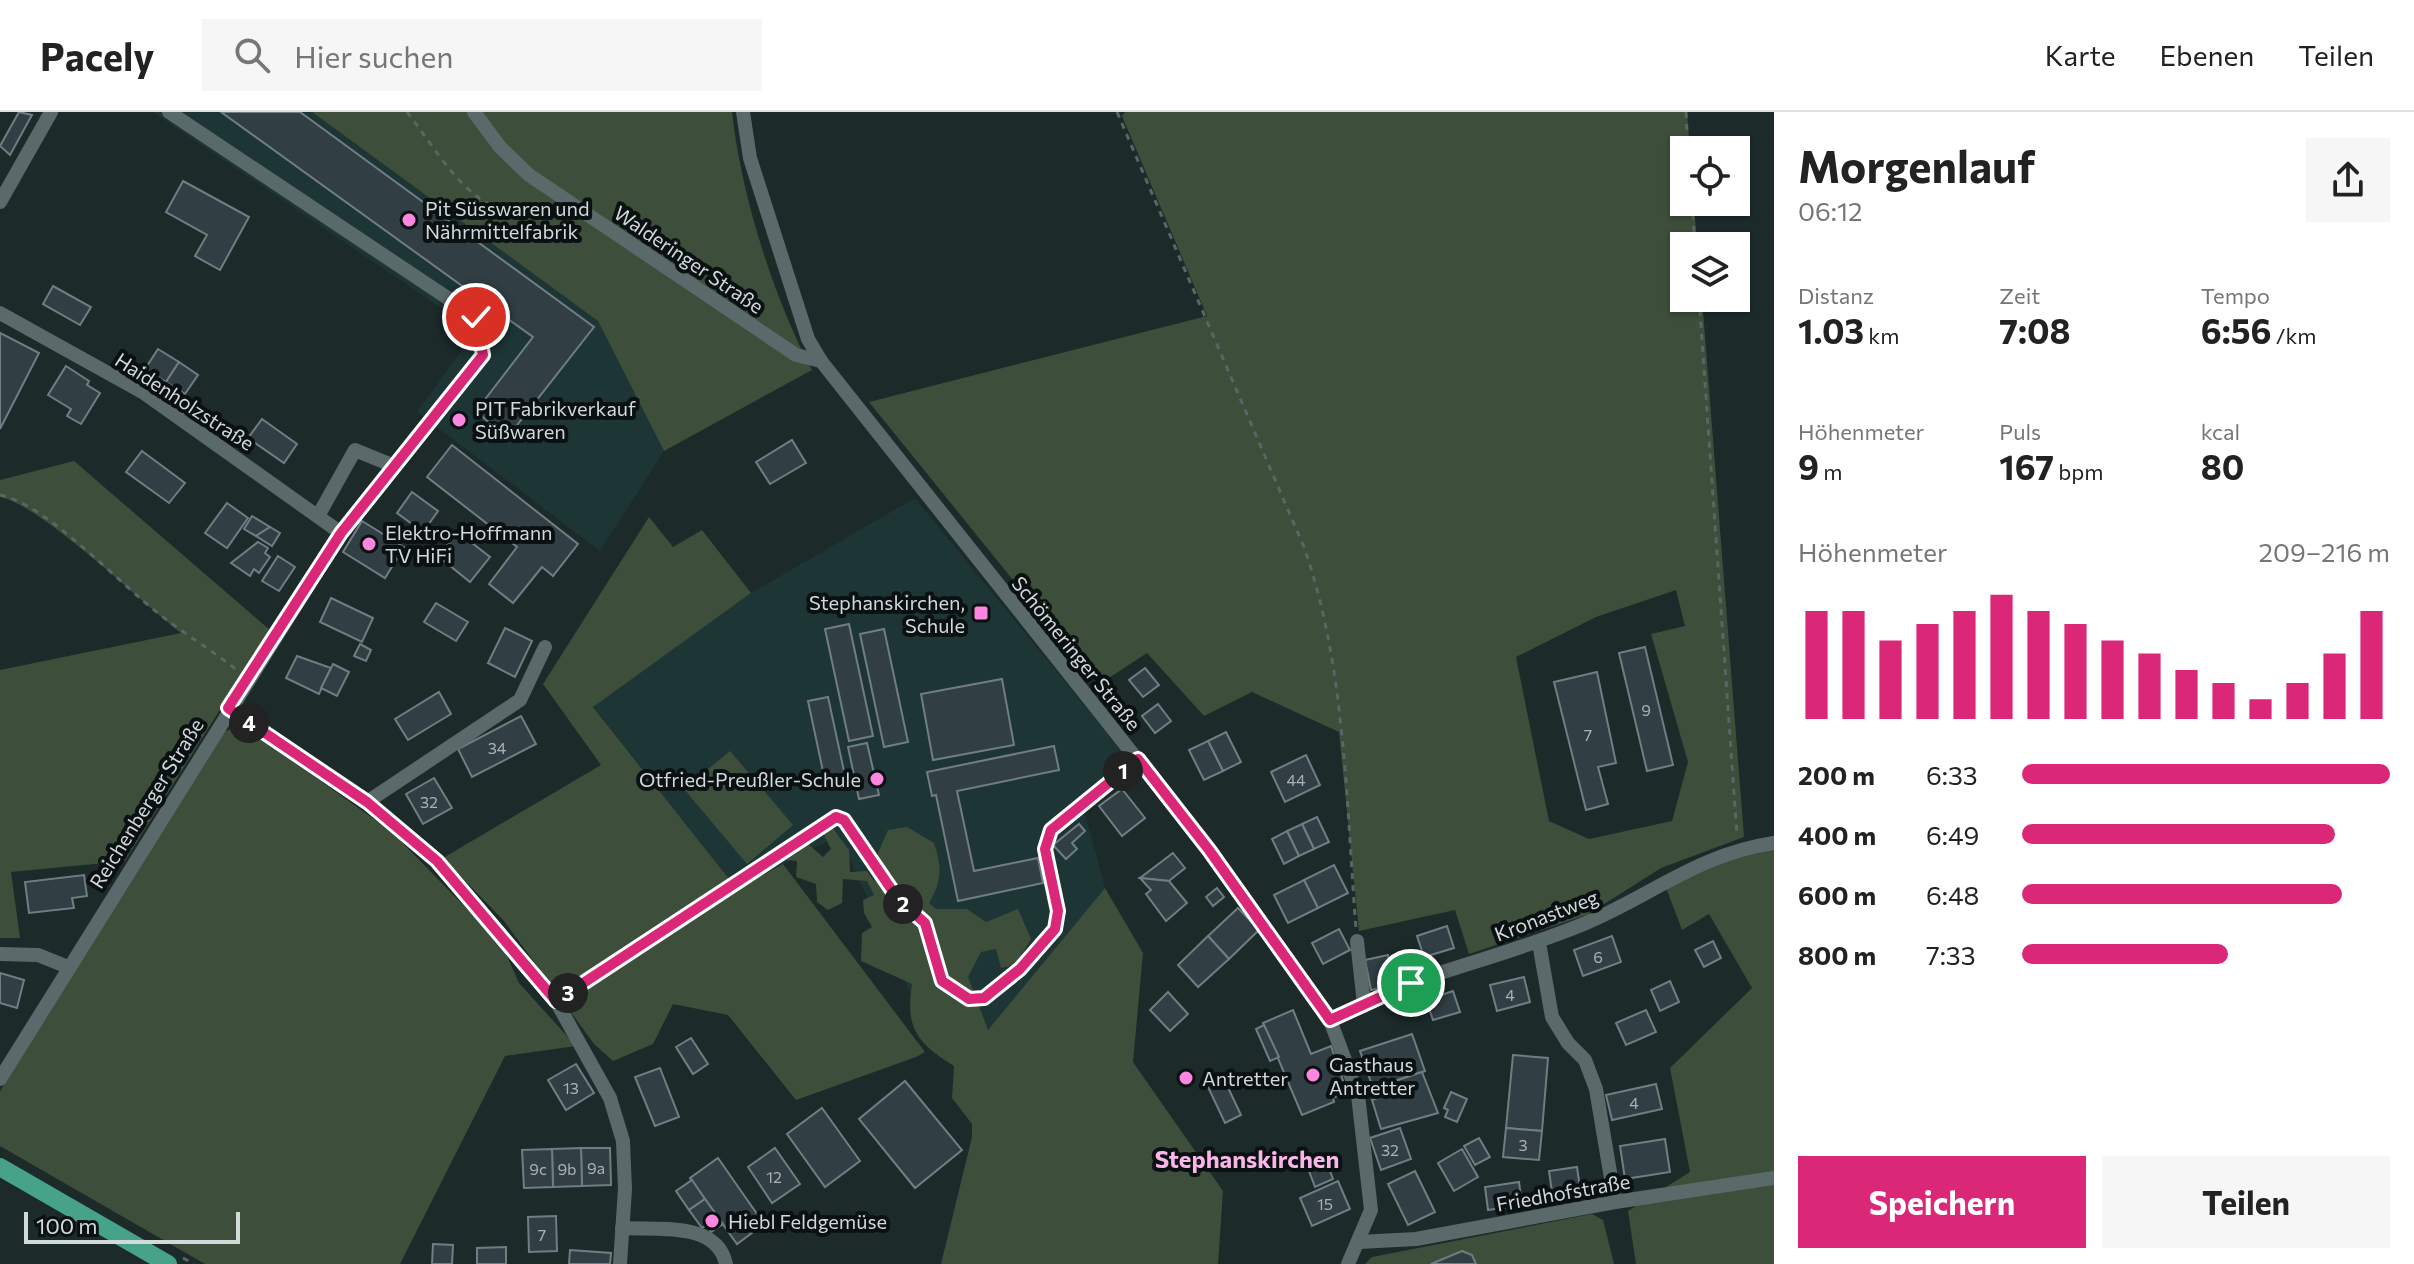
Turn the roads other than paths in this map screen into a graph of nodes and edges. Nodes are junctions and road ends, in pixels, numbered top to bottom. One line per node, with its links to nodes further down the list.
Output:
1 (51, 112): 5 (street)
2 (169, 112): 8 (street, Reichenberger Straße)
3 (474, 112): 7 (street, Walderinger Straße)
4 (743, 112): 7 (street, Schömeringer Straße)
5 (0, 202)
6 (0, 313): 9 (street, Haidenholzstraße)
7 (821, 361): 13 (street, Schömeringer Straße)
8 (394, 466): 9 (street); 10 (street, Reichenberger Straße)
9 (318, 516): 10 (street, Haidenholzstraße)
10 (341, 533): 12 (street, Reichenberger Straße)
11 (545, 647): 14 (street)
12 (228, 708): 14 (street); 20 (street, Reichenberger Straße)
13 (1138, 759): 16 (street); 22 (street, Schömeringer Straße)
14 (367, 802): 27 (street)
15 (1774, 843): 18 (street, Kronastweg)
16 (1046, 864)
17 (1357, 941): 21 (street)
18 (1539, 943): 21 (street, Kronastweg); 26 (street)
19 (0, 954): 20 (street)
20 (68, 967): 23 (street, Reichenberger Straße)
21 (1364, 1004): 22 (street, Kronastweg)
22 (1330, 1020): 28 (street, Schömeringer Straße)
23 (0, 1079)
24 (0, 1167): 29 (main road)
25 (1774, 1178): 26 (street, Friedhofstraße)
26 (1615, 1202): 28 (street, Friedhofstraße)
27 (622, 1228): 30 (street); 31 (street)
28 (1359, 1242): 32 (street, Schömeringer Straße)
29 (168, 1264)
30 (620, 1264)
31 (726, 1264)
32 (1348, 1264)

